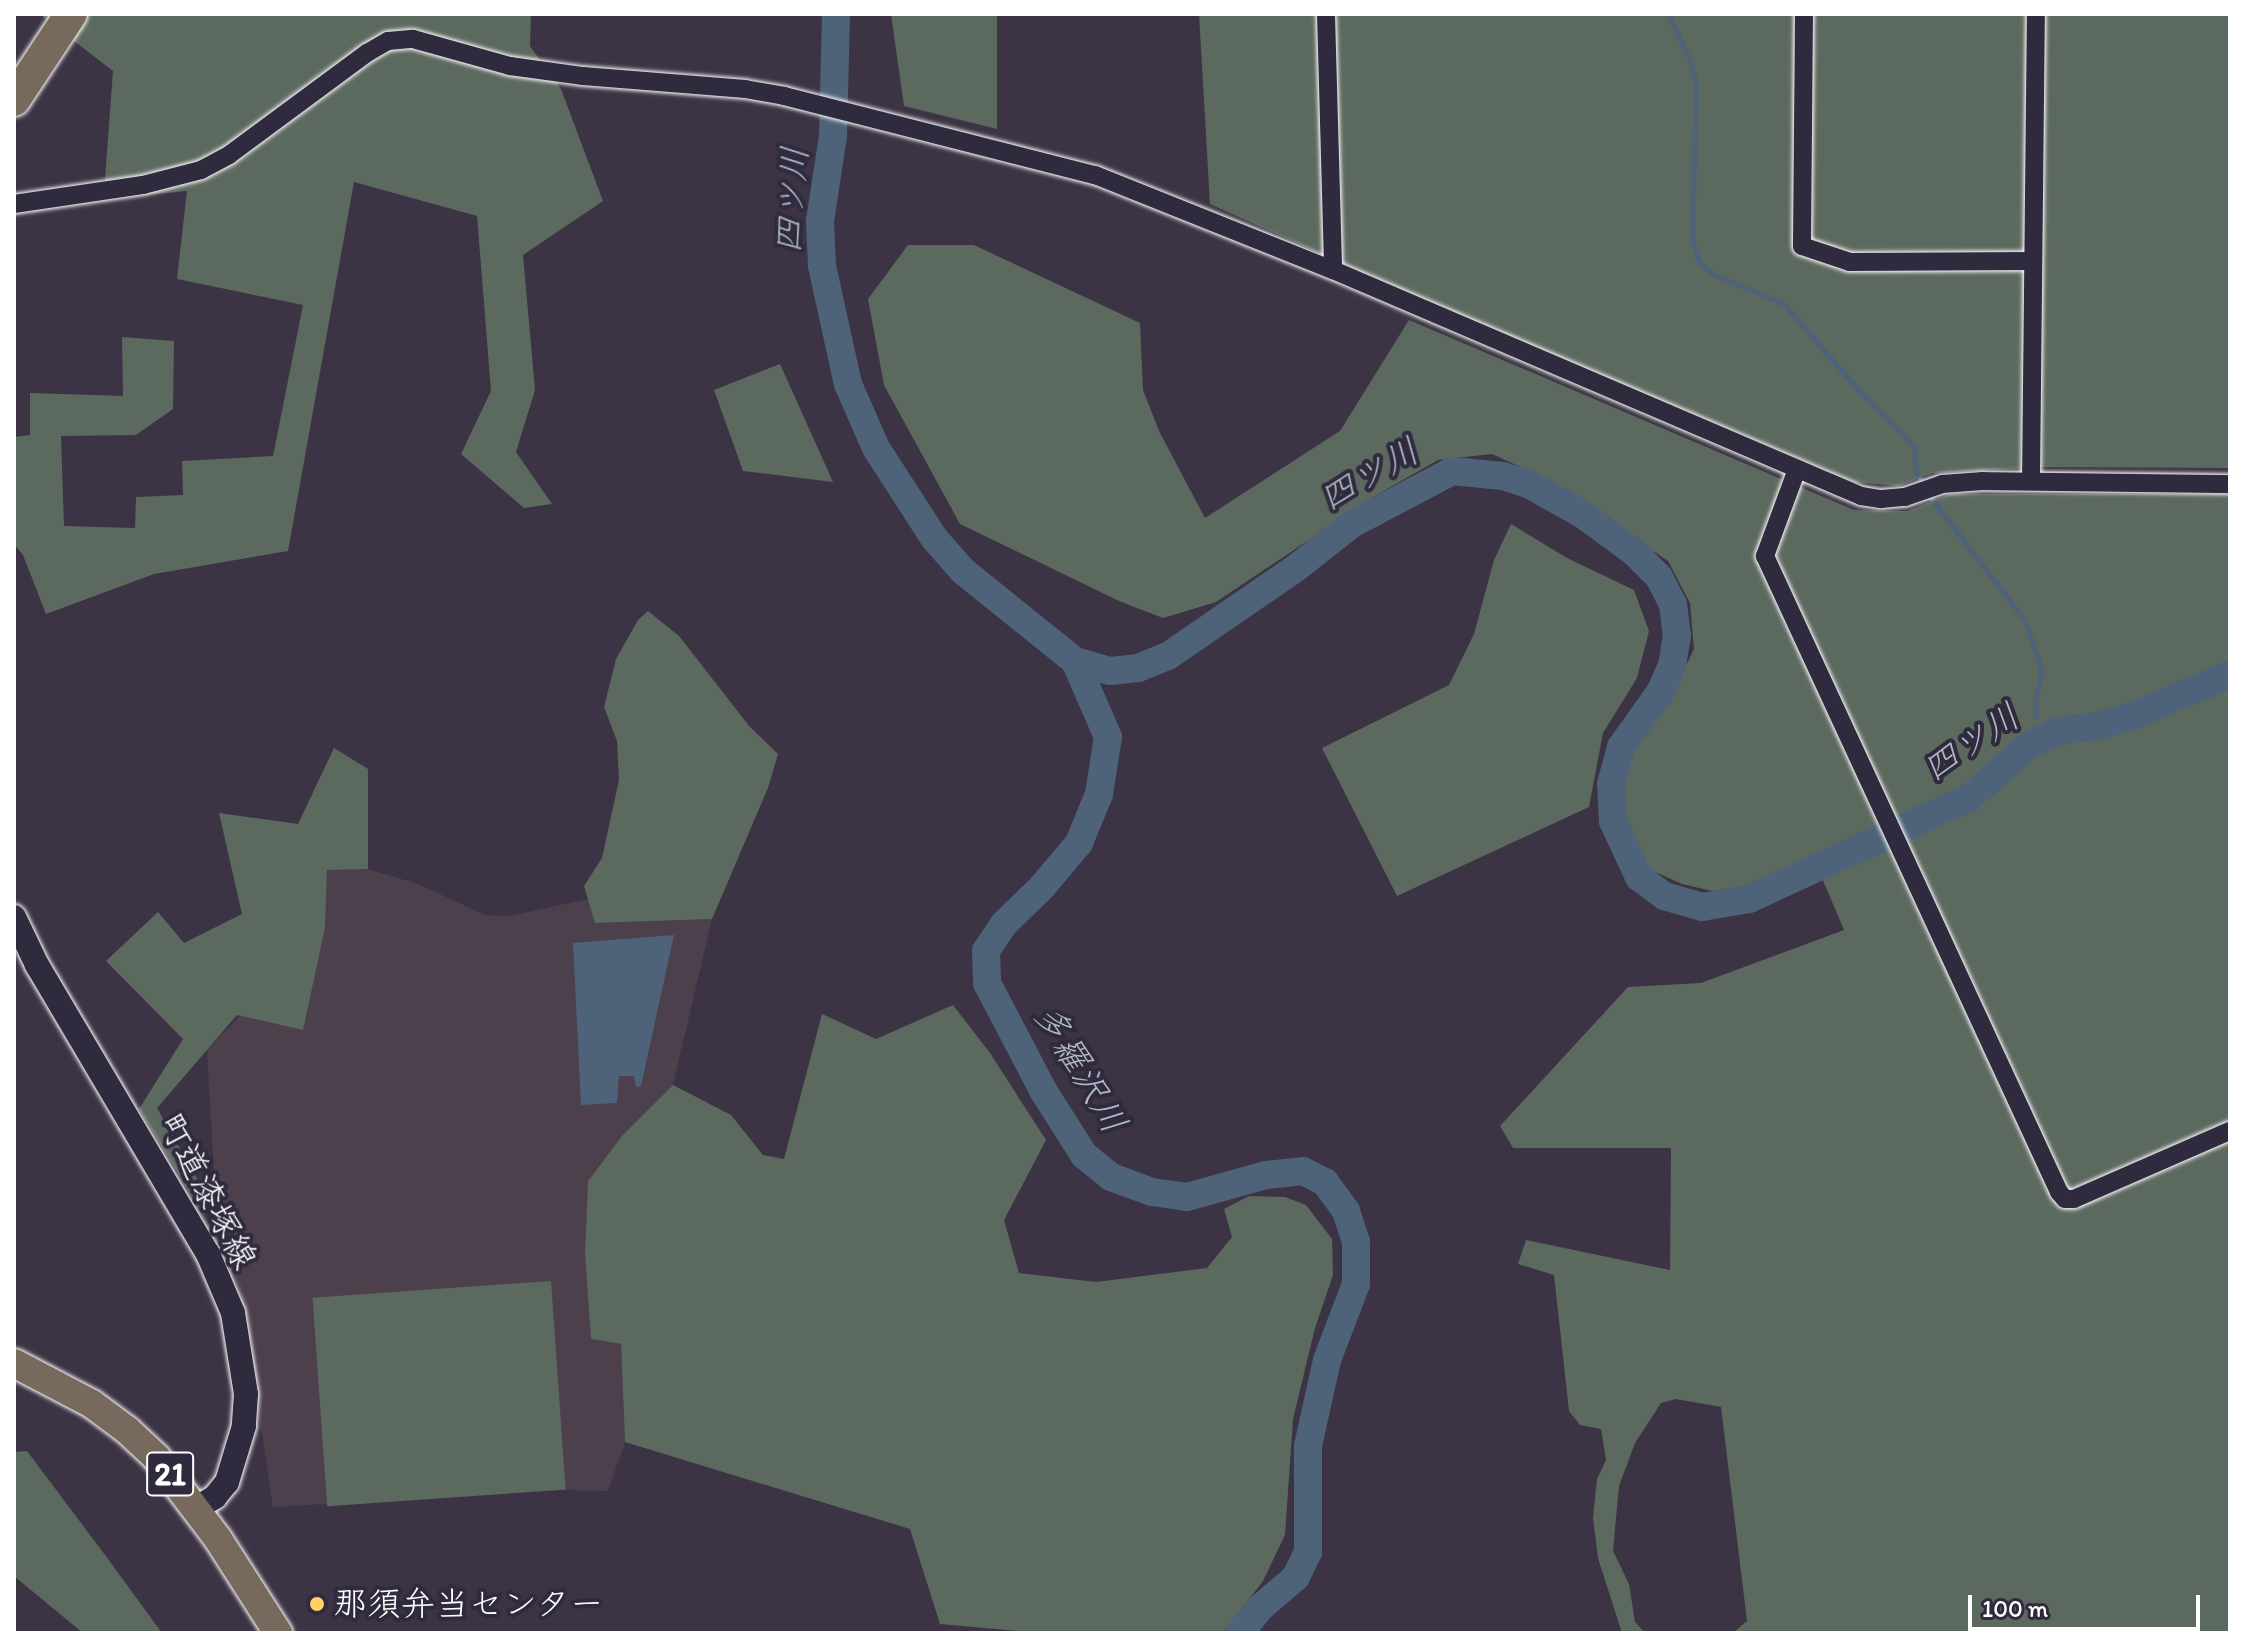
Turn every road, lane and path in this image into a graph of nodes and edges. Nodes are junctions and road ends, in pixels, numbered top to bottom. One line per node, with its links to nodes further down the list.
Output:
1 (71, 14): 5 (highway)
2 (1326, 14): 8 (street)
3 (1804, 14): 7 (street)
4 (2036, 14): 7 (street)
5 (14, 100)
6 (14, 204): 8 (street)
7 (2032, 261): 10 (street)
8 (1333, 270): 9 (street)
9 (1797, 469): 10 (street); 13 (street)
10 (2031, 481): 11 (street)
11 (2230, 484)
12 (14, 917): 15 (street, 町道漆塚線)
13 (2230, 1131)
14 (14, 1363): 15 (main road, 21)
15 (195, 1509): 16 (main road, 21)
16 (278, 1633)

